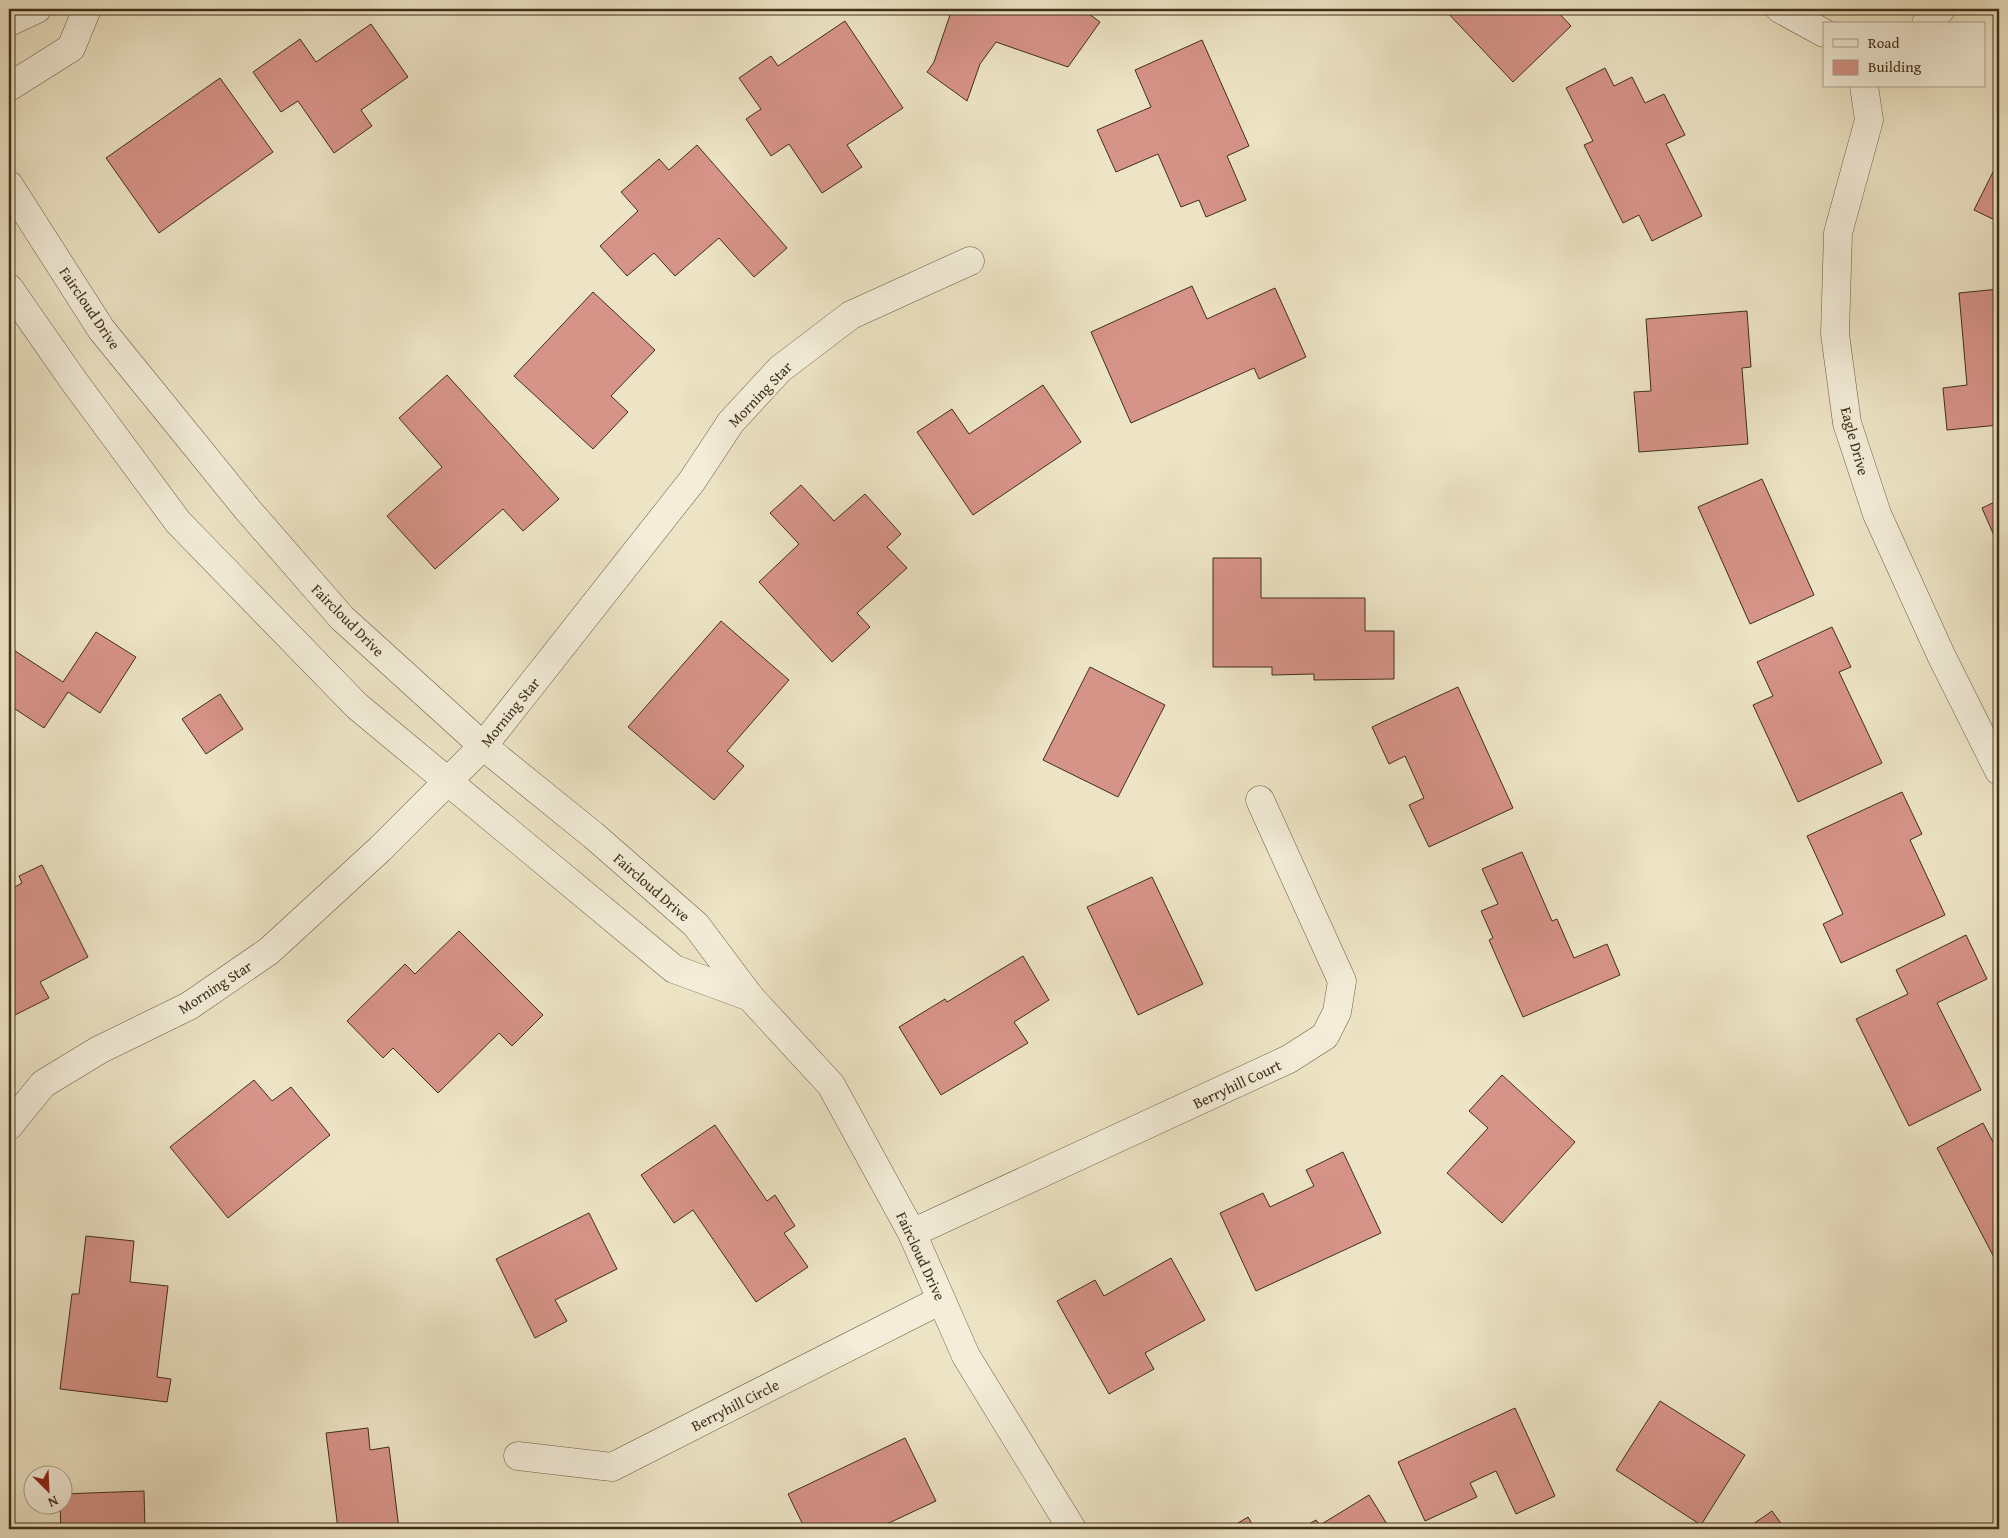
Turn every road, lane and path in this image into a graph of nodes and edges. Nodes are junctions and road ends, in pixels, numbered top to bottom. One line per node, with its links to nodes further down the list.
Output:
1 (37, 9): 5 (street)
2 (87, 9): 8 (street)
3 (1780, 9): 7 (street)
4 (1941, 9): 6 (street)
5 (9, 22)
6 (1928, 22)
7 (1823, 32)
8 (9, 87)
9 (1864, 88): 14 (street, Eagle Drive)
10 (9, 185): 13 (street, Faircloud Drive)
11 (970, 261): 13 (street, Morning Star)
12 (9, 288): 15 (street, Faircloud Drive)
13 (483, 746): 15 (street, Morning Star); 17 (street, Faircloud Drive)
14 (1999, 771)
15 (448, 780): 17 (street, Faircloud Drive); 18 (street, Morning Star)
16 (1260, 800): 19 (street, Berryhill Court)
17 (750, 997): 19 (street, Faircloud Drive)
18 (9, 1126)
19 (912, 1233): 20 (street, Faircloud Drive)
20 (941, 1300): 21 (street, Berryhill Circle); 22 (street, Faircloud Drive)
21 (518, 1456)
22 (1072, 1529)

